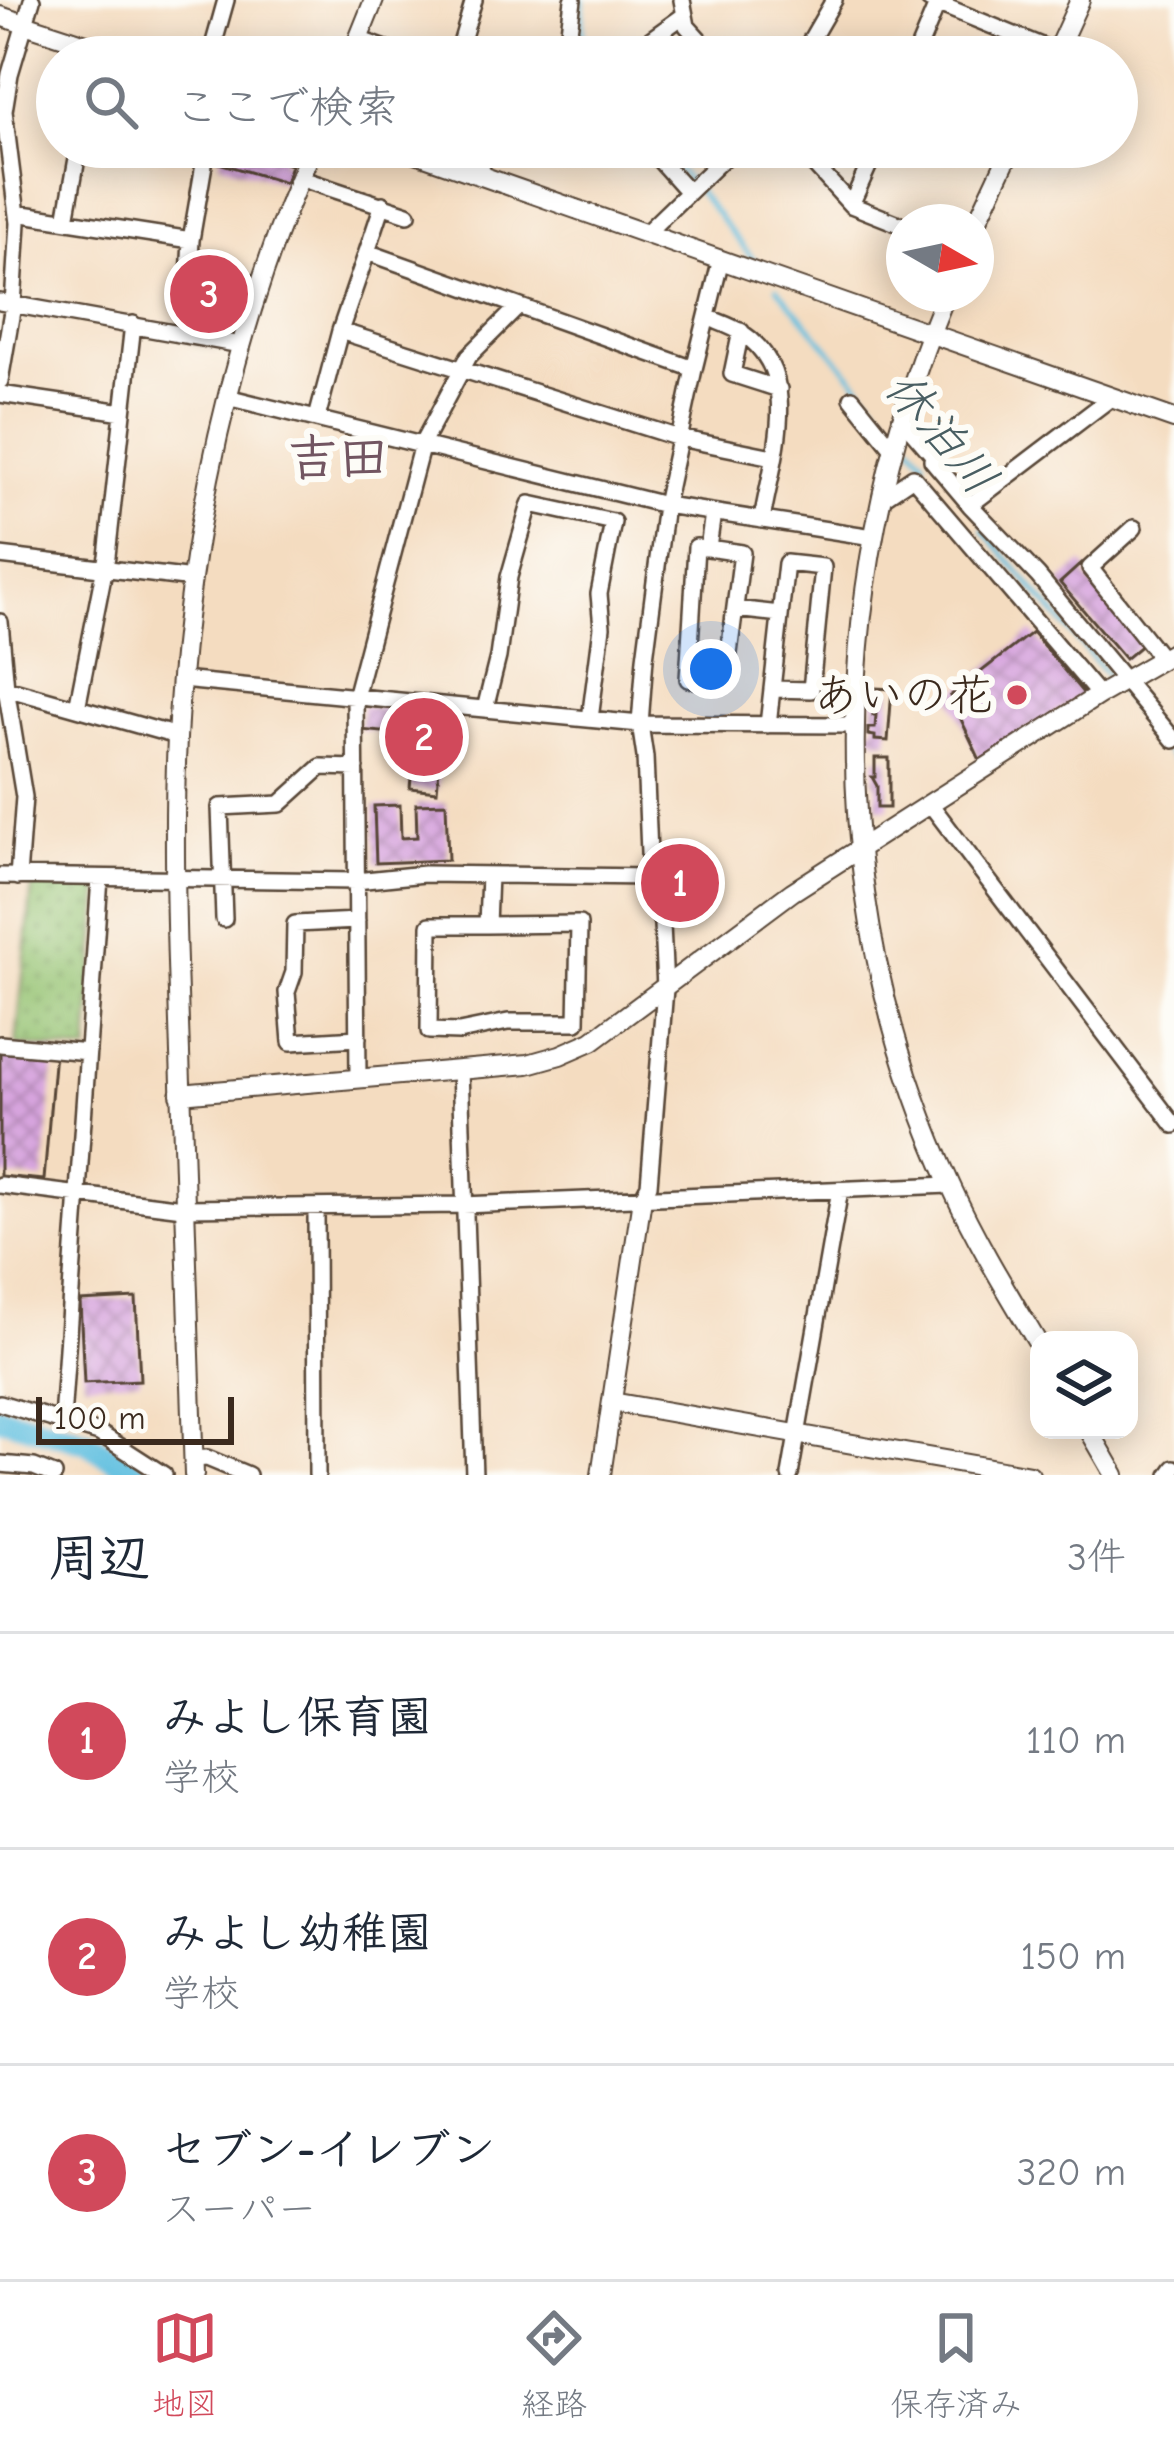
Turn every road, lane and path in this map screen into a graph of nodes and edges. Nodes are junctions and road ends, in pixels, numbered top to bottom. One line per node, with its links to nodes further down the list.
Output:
1 (32, 0): 11 (street)
2 (226, 0): 13 (street)
3 (374, 0): 14 (street)
4 (474, 0): 15 (street)
5 (572, 0): 16 (street)
6 (834, 0): 19 (street)
7 (1080, 0): 22 (street)
8 (936, 1): 20 (street); 21 (street)
9 (682, 8): 17 (street); 18 (street)
10 (0, 16): 11 (street)
11 (24, 24): 12 (street); 39 (street)
12 (55, 36)
13 (216, 36)
14 (359, 36)
15 (463, 36)
16 (570, 36)
17 (650, 36)
18 (696, 36)
19 (813, 36)
20 (923, 36)
21 (1015, 36)
22 (1063, 36)
23 (75, 168): 42 (street)
24 (203, 168): 44 (street)
25 (304, 168): 34 (street)
26 (460, 168): 33 (street)
27 (480, 168): 33 (street)
28 (672, 168): 35 (street)
29 (713, 168): 35 (street)
30 (817, 168): 38 (street)
31 (868, 168): 38 (street)
32 (1002, 168): 37 (street)
33 (478, 174): 43 (street)
34 (299, 178): 36 (street); 56 (street)
35 (694, 187): 43 (street)
36 (382, 204): 40 (street); 45 (street)
37 (985, 204)
38 (851, 205): 41 (street)
39 (17, 213): 42 (street); 47 (street)
40 (408, 214)
41 (886, 219)
42 (66, 220): 44 (street)
43 (646, 233): 46 (street)
44 (191, 240): 55 (street)
45 (367, 252): 48 (street); 52 (street)
46 (721, 259): 50 (street); 54 (street)
47 (6, 304): 51 (street); 59 (street)
48 (518, 307): 57 (street); 58 (street)
49 (938, 312): 54 (street)
50 (707, 317): 53 (street); 58 (street)
51 (133, 325): 55 (street); 65 (street)
52 (340, 331): 57 (street); 66 (street)
53 (741, 332): 60 (street); 60 (street)
54 (930, 332): 63 (street); 68 (street)
55 (186, 334): 56 (street)
56 (241, 345): 62 (street)
57 (463, 368): 69 (street); 70 (street)
58 (694, 369): 69 (street)
59 (0, 381)
60 (779, 389): 71 (street)
61 (0, 394): 65 (street)
62 (227, 397): 66 (street); 82 (street)
63 (1112, 397): 67 (street); 74 (street)
64 (851, 398): 68 (street)
65 (123, 412): 81 (street)
66 (317, 418): 70 (street)
67 (1174, 419)
68 (898, 434): 72 (street); 74 (street)
69 (680, 438): 71 (street); 73 (street)
70 (422, 444): 73 (street); 91 (street)
71 (773, 457): 76 (street)
72 (883, 498): 78 (street); 90 (street)
73 (665, 505): 75 (street); 95 (street)
74 (970, 505): 90 (street)
75 (713, 512): 76 (street); 79 (street)
76 (762, 520): 78 (street)
77 (1134, 528): 86 (street)
78 (873, 537): 97 (street)
79 (708, 548): 83 (street); 83 (street)
80 (0, 556): 81 (street)
81 (105, 567): 82 (street); 92 (street)
82 (193, 579): 87 (street)
83 (735, 609): 84 (street)
84 (780, 614): 89 (street); 89 (street)
85 (0, 622): 88 (street)
86 (1168, 656): 90 (street)
87 (181, 680): 91 (street); 98 (street)
88 (3, 687): 92 (street); 105 (street)
89 (772, 689): 96 (street)
90 (1111, 689): 99 (street); 101 (street)
91 (356, 697): 93 (street); 100 (street)
92 (77, 708): 98 (street)
93 (484, 709): 94 (street); 94 (street)
94 (590, 719): 95 (street)
95 (640, 724): 96 (street); 106 (street)
96 (768, 725): 97 (street)
97 (854, 725): 102 (street)
98 (177, 736): 108 (street)
99 (1174, 740)
100 (356, 768): 109 (street); 110 (street)
101 (931, 805): 102 (street); 121 (street)
102 (858, 849): 114 (street); 123 (street)
103 (489, 875): 106 (street); 110 (street); 113 (street)
104 (0, 876): 105 (street)
105 (18, 877): 107 (street)
106 (650, 877): 114 (street)
107 (100, 878): 108 (street); 117 (street)
108 (175, 878): 109 (street); 120 (street)
109 (222, 879): 110 (street); 111 (street)
110 (356, 881): 112 (street)
111 (224, 919)
112 (357, 921): 115 (street); 115 (street)
113 (488, 926): 113 (street)
114 (665, 989): 118 (street); 126 (street)
115 (358, 1038): 119 (street)
116 (0, 1044): 117 (street)
117 (88, 1052): 125 (street)
118 (460, 1070): 119 (street); 127 (street)
119 (358, 1078): 120 (street)
120 (180, 1094): 128 (street)
121 (1174, 1125)
122 (0, 1185): 125 (street)
123 (950, 1185): 124 (street); 130 (street)
124 (840, 1190): 126 (street); 134 (street)
125 (78, 1194): 128 (street); 133 (street)
126 (642, 1198): 127 (street); 131 (street)
127 (464, 1204): 129 (street); 142 (street)
128 (183, 1208): 129 (street); 137 (street)
129 (316, 1208): 141 (street)
130 (1030, 1331)
131 (612, 1402): 134 (street); 143 (street)
132 (0, 1403): 133 (street)
133 (62, 1420): 139 (street)
134 (797, 1432): 144 (street); 145 (street)
135 (1094, 1439): 146 (street)
136 (0, 1464): 138 (street)
137 (194, 1467): 140 (street)
138 (54, 1475)
139 (164, 1475)
140 (248, 1475)
141 (316, 1475)
142 (474, 1475)
143 (601, 1475)
144 (790, 1475)
145 (1030, 1475)
146 (1115, 1475)

